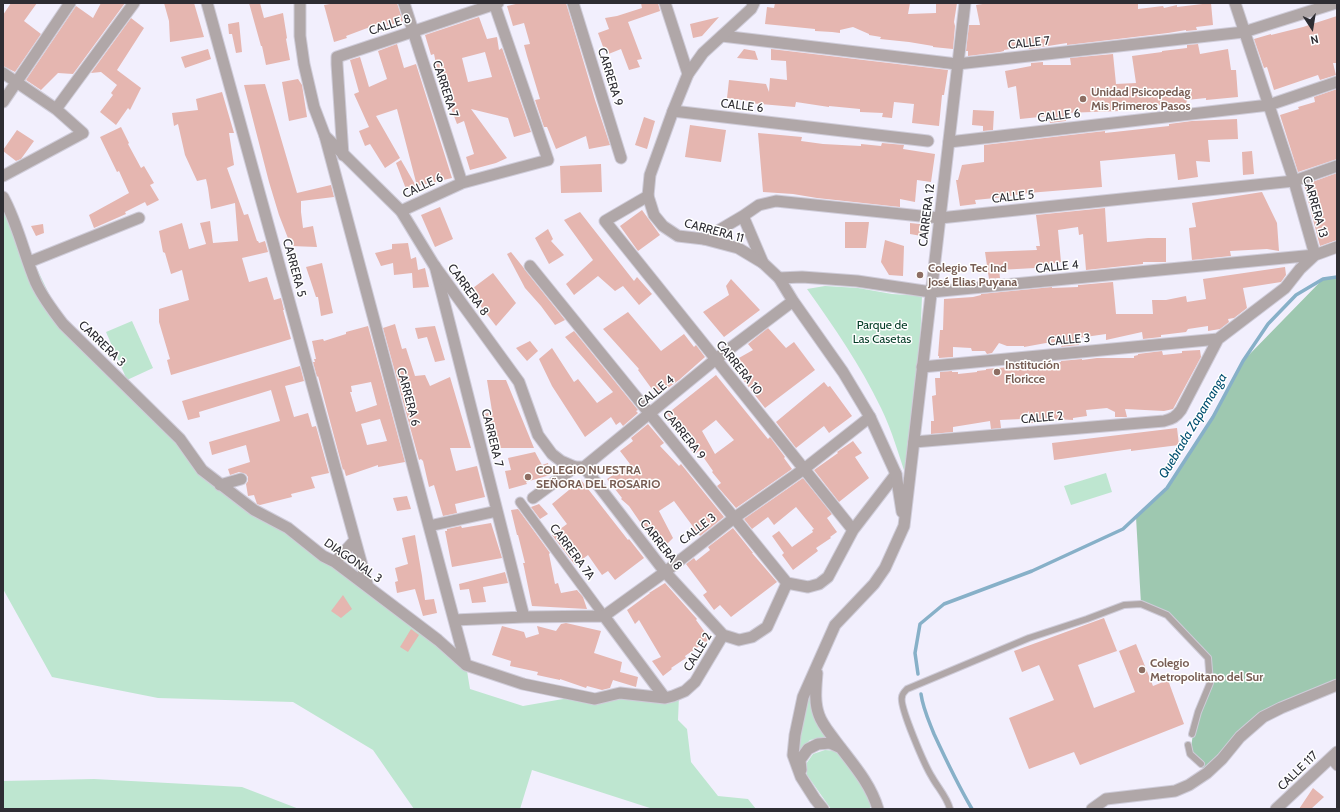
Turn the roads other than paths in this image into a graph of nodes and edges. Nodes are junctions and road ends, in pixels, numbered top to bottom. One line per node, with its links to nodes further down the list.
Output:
1 (70, 3): 19 (street)
2 (134, 3): 23 (street)
3 (207, 3): 69 (street, CARRERA 5)
4 (300, 3): 25 (street)
5 (404, 3): 13 (street, CARRERA 7)
6 (496, 3): 13 (street, CALLE 8); 33 (street, CALLE 6)
7 (573, 3): 29 (street, CARRERA 9)
8 (664, 3): 18 (street)
9 (754, 3): 15 (street, CARRERA 11)
10 (965, 3): 16 (street, CARRERA 12)
11 (1235, 3): 14 (street, CARRERA 13)
12 (1336, 3): 14 (street, CALLE 7)
13 (413, 31): 28 (street, CALLE 8); 33 (street, CARRERA 7)
14 (1244, 32): 16 (street, CALLE 7); 22 (street, CARRERA 13)
15 (722, 36): 16 (street, CALLE 7); 18 (street, CARRERA 11)
16 (958, 64): 27 (street, CARRERA 12)
17 (3, 73): 19 (street)
18 (688, 74): 24 (street, CARRERA 11)
19 (16, 82): 21 (street); 23 (street)
20 (1337, 82): 22 (street, CALLE 6)
21 (3, 102)
22 (1269, 105): 27 (street, CALLE 6); 32 (street, CARRERA 13)
23 (56, 109): 31 (street)
24 (672, 111): 26 (street, CALLE 6); 34 (street, CARRERA 11)
25 (325, 136): 28 (street, CARRERA 8); 66 (street, CARRERA 6)
26 (928, 141)
27 (948, 142): 39 (street, CARRERA 12)
28 (344, 155): 36 (street, CARRERA 8)
29 (621, 158)
30 (1337, 166): 32 (street, CALLE 5)
31 (3, 176)
32 (1294, 181): 39 (street, CALLE 5); 42 (street, CARRERA 13)
33 (462, 183): 36 (street, CALLE 6)
34 (648, 196): 40 (street, CARRERA 11); 51 (street, CARRERA 10)
35 (4, 201): 43 (street, CARRERA 3)
36 (400, 211): 45 (street, CARRERA 8)
37 (744, 216): 39 (street, CALLE 5); 40 (street, CALLE 5); 44 (street)
38 (139, 218): 43 (street)
39 (940, 218): 48 (street, CARRERA 12)
40 (704, 239): 44 (street, CARRERA 11)
41 (1337, 247): 42 (street, CALLE 4)
42 (1314, 255): 48 (street, CALLE 4); 50 (street, CARRERA 13)
43 (28, 262): 61 (street, CARRERA 3)
44 (763, 262): 47 (street, CARRERA 11)
45 (434, 265): 57 (street, CARRERA 8); 64 (street, CARRERA 7)
46 (530, 266): 53 (street, CARRERA 9)
47 (778, 278): 48 (street, CALLE 4); 49 (street, CARRERA 11)
48 (931, 292): 52 (street, CARRERA 12)
49 (793, 301): 51 (street, CALLE 4); 54 (street, CARRERA 11)
50 (1218, 339): 52 (street, CALLE 3); 55 (street, CARRERA 13)
51 (716, 359): 53 (street, CALLE 4); 58 (street, CARRERA 10)
52 (922, 367): 56 (street, CARRERA 12)
53 (650, 414): 57 (street, CALLE 4); 65 (street, CARRERA 9)
54 (870, 417): 58 (street, CALLE 3); 59 (street, CARRERA 11)
55 (1173, 418): 56 (street, CALLE 2)
56 (914, 442): 67 (street, CARRERA 12)
57 (580, 467): 62 (street, CALLE 4); 71 (street, CARRERA 8)
58 (804, 468): 65 (street, CALLE 3); 68 (street, CARRERA 10)
59 (896, 474): 67 (street, CARRERA 11); 68 (street)
60 (241, 479): 61 (street)
61 (220, 485): 70 (street, DIAGONAL 3)
62 (533, 498)
63 (520, 502): 74 (street, CARRERA 7A)
64 (497, 511): 66 (street); 75 (street, CARRERA 7)
65 (734, 518): 71 (street, CALLE 3); 72 (street, CARRERA 9)
66 (429, 526): 76 (street, CARRERA 6)
67 (904, 526): 79 (street, CARRERA 12)
68 (853, 530): 72 (street)
69 (355, 540): 70 (street); 73 (street, CARRERA 5)
70 (335, 562): 73 (street, DIAGONAL 3)
71 (665, 572): 74 (street, CALLE 3); 77 (street, CARRERA 8)
72 (787, 583): 77 (street, CALLE 2)
73 (368, 587): 78 (street, DIAGONAL 3)
74 (604, 616): 75 (street); 81 (street)
75 (524, 617): 76 (street)
76 (454, 620): 78 (street, CARRERA 6)
77 (723, 635): 81 (street, CALLE 2)
78 (466, 665): 81 (street, CALLE 2)
79 (817, 666): 84 (street); 87 (street, CARRERA 12)
80 (1337, 685): 91 (street)
81 (665, 698)
82 (1192, 734): 90 (lane)
83 (1188, 745): 86 (lane)
84 (841, 749): 87 (street); 89 (street)
85 (1335, 759): 92 (street, CALLE 117)
86 (1201, 764)
87 (801, 777): 88 (street, CARRERA 12)
88 (823, 809)
89 (878, 809)
90 (950, 809)
91 (1092, 809)
92 (1276, 809)

